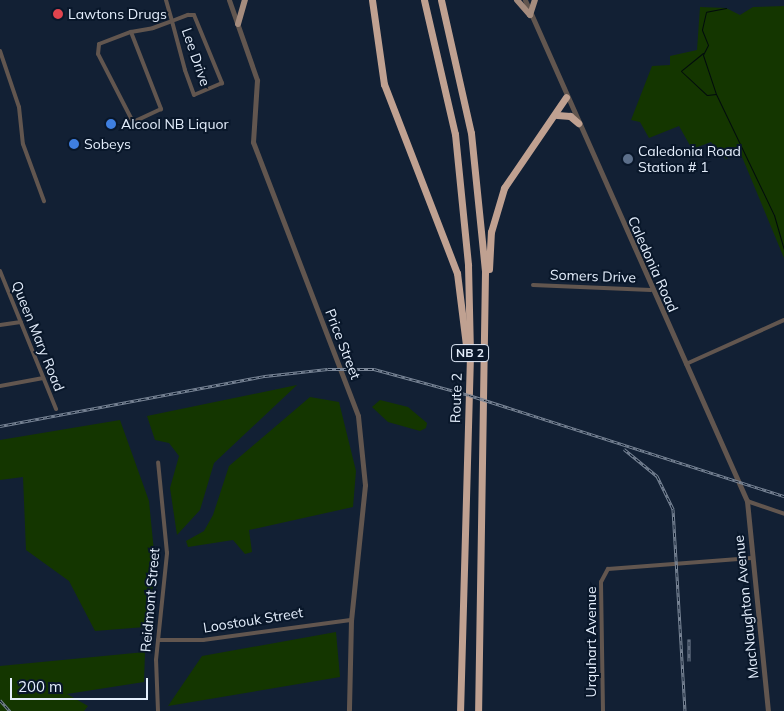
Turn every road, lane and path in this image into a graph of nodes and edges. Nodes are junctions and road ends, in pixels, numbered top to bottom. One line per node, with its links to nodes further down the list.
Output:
1 (166, 0): 13 (street)
2 (229, 0): 14 (street, Price Street)
3 (246, 0): 14 (main road)
4 (367, 0): 11 (highway)
5 (372, 0): 11 (highway)
6 (424, 0): 30 (highway, Route 2 / NB 2)
7 (441, 0): 24 (highway, NB 2)
8 (517, 0): 12 (main road)
9 (525, 0): 12 (street, Caledonia Road)
10 (535, 0): 12 (main road)
11 (372, 9): 30 (highway)
12 (530, 15): 17 (street, Caledonia Road)
13 (172, 21): 13 (street, Lee Drive); 15 (street)
14 (238, 24): 37 (street, Price Street)
15 (131, 32): 15 (street)
16 (0, 51): 20 (street)
17 (566, 97): 18 (highway); 19 (street, Caledonia Road)
18 (556, 115): 19 (highway); 24 (highway)
19 (578, 123): 23 (street, Caledonia Road)
20 (44, 200)
21 (0, 271): 26 (street, Queen Mary Road)
22 (533, 285): 23 (street, Somers Drive)
23 (651, 290): 28 (street, Caledonia Road)
24 (486, 310): 42 (highway, NB 2)
25 (784, 320): 28 (street)
26 (20, 322): 27 (street); 29 (street, Queen Mary Road)
27 (0, 325)
28 (686, 364): 34 (street, Caledonia Road)
29 (43, 378): 31 (street); 32 (street, Queen Mary Road)
30 (469, 383): 41 (highway, Route 2 / NB 2)
31 (0, 386)
32 (56, 409)
33 (158, 462): 38 (street, Reidmont Street)
34 (747, 501): 35 (street); 36 (street, MacNaughton Avenue)
35 (784, 514)
36 (752, 558): 43 (street, Urquhart Avenue); 44 (street, MacNaughton Avenue)
37 (351, 620): 38 (street, Loostouk Street); 40 (street, Price Street)
38 (158, 640): 39 (street, Reidmont Street)
39 (158, 711)
40 (349, 711)
41 (460, 711)
42 (478, 711)
43 (603, 711)
44 (768, 711)

